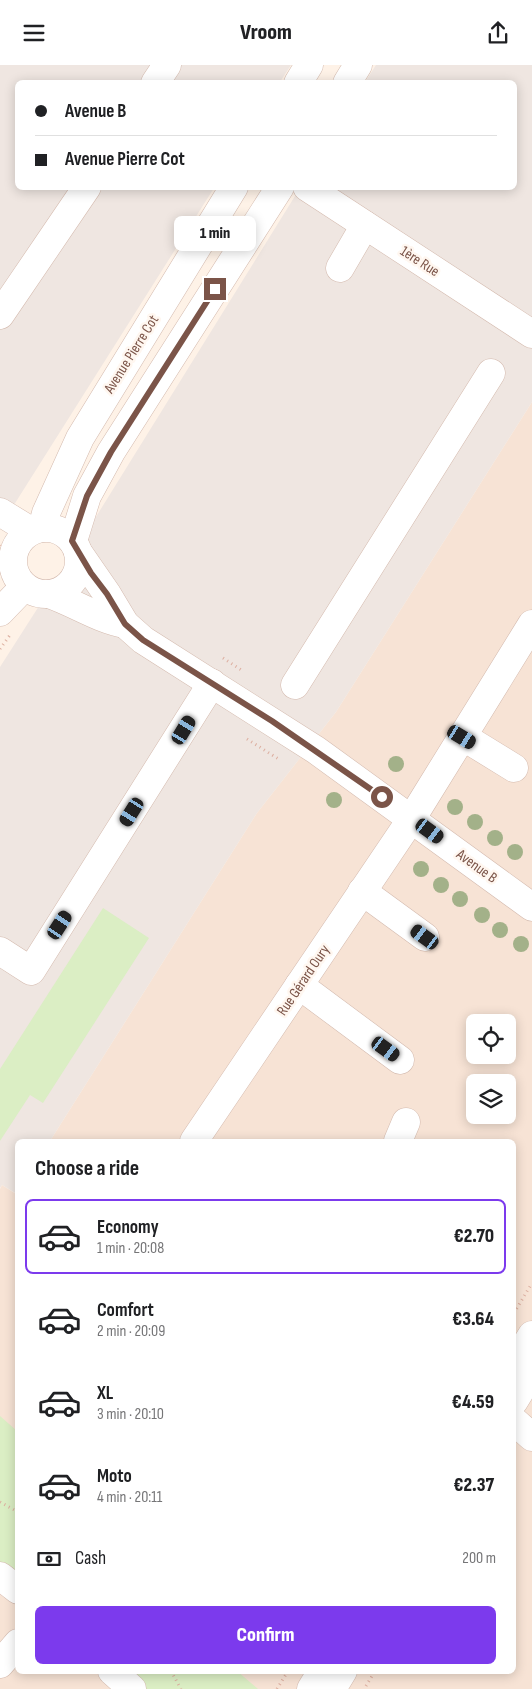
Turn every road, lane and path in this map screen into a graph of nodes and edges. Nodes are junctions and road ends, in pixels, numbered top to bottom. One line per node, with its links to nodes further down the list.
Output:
1 (167, 65): 4 (street)
2 (309, 65): 5 (street)
3 (358, 65): 6 (street)
4 (157, 80)
5 (300, 80)
6 (349, 80)
7 (84, 190): 13 (street)
8 (232, 190): 17 (street, Avenue Pierre Cot)
9 (278, 190): 18 (street)
10 (312, 190): 11 (street, 1ère Rue)
11 (366, 225): 12 (street); 14 (street, 1ère Rue)
12 (340, 268)
13 (0, 315)
14 (532, 334)
15 (491, 373): 27 (street)
16 (0, 512): 17 (street)
17 (37, 529): 18 (street); 19 (street)
18 (75, 547): 20 (street); 22 (street, Avenue B)
19 (6, 554): 20 (street)
20 (36, 591): 21 (street); 22 (street, Avenue B)
21 (0, 612)
22 (125, 624): 26 (street, Avenue B)
23 (532, 624): 28 (street, Rue Gérard Oury)
24 (5, 641): 25 (path)
25 (0, 649)
26 (212, 683): 30 (street, Avenue B); 34 (street)
27 (294, 685)
28 (462, 737): 29 (street); 30 (street, Rue Gérard Oury)
29 (514, 768)
30 (412, 818): 31 (street, Rue Gérard Oury); 32 (street, Avenue B)
31 (362, 891): 33 (street); 35 (street, Rue Gérard Oury)
32 (532, 907)
33 (425, 937)
34 (0, 951)
35 (299, 985): 36 (street); 37 (street, Rue Gérard Oury)
36 (400, 1059)
37 (195, 1139)
38 (532, 1283): 39 (path)
39 (516, 1310)
40 (532, 1335): 41 (street)
41 (516, 1361)
42 (532, 1372): 43 (street)
43 (516, 1398)
44 (516, 1423): 45 (street)
45 (532, 1437)
46 (0, 1502): 47 (path)
47 (15, 1510)
48 (0, 1576): 49 (street)
49 (15, 1588)
50 (15, 1646): 51 (street)
51 (0, 1664)
52 (115, 1674): 58 (street)
53 (173, 1674): 59 (path)
54 (286, 1674): 60 (path)
55 (320, 1674): 61 (street)
56 (342, 1674): 62 (street)
57 (373, 1674): 63 (path)
58 (132, 1689)
59 (181, 1689)
60 (277, 1689)
61 (311, 1689)
62 (332, 1689)
63 (364, 1689)

